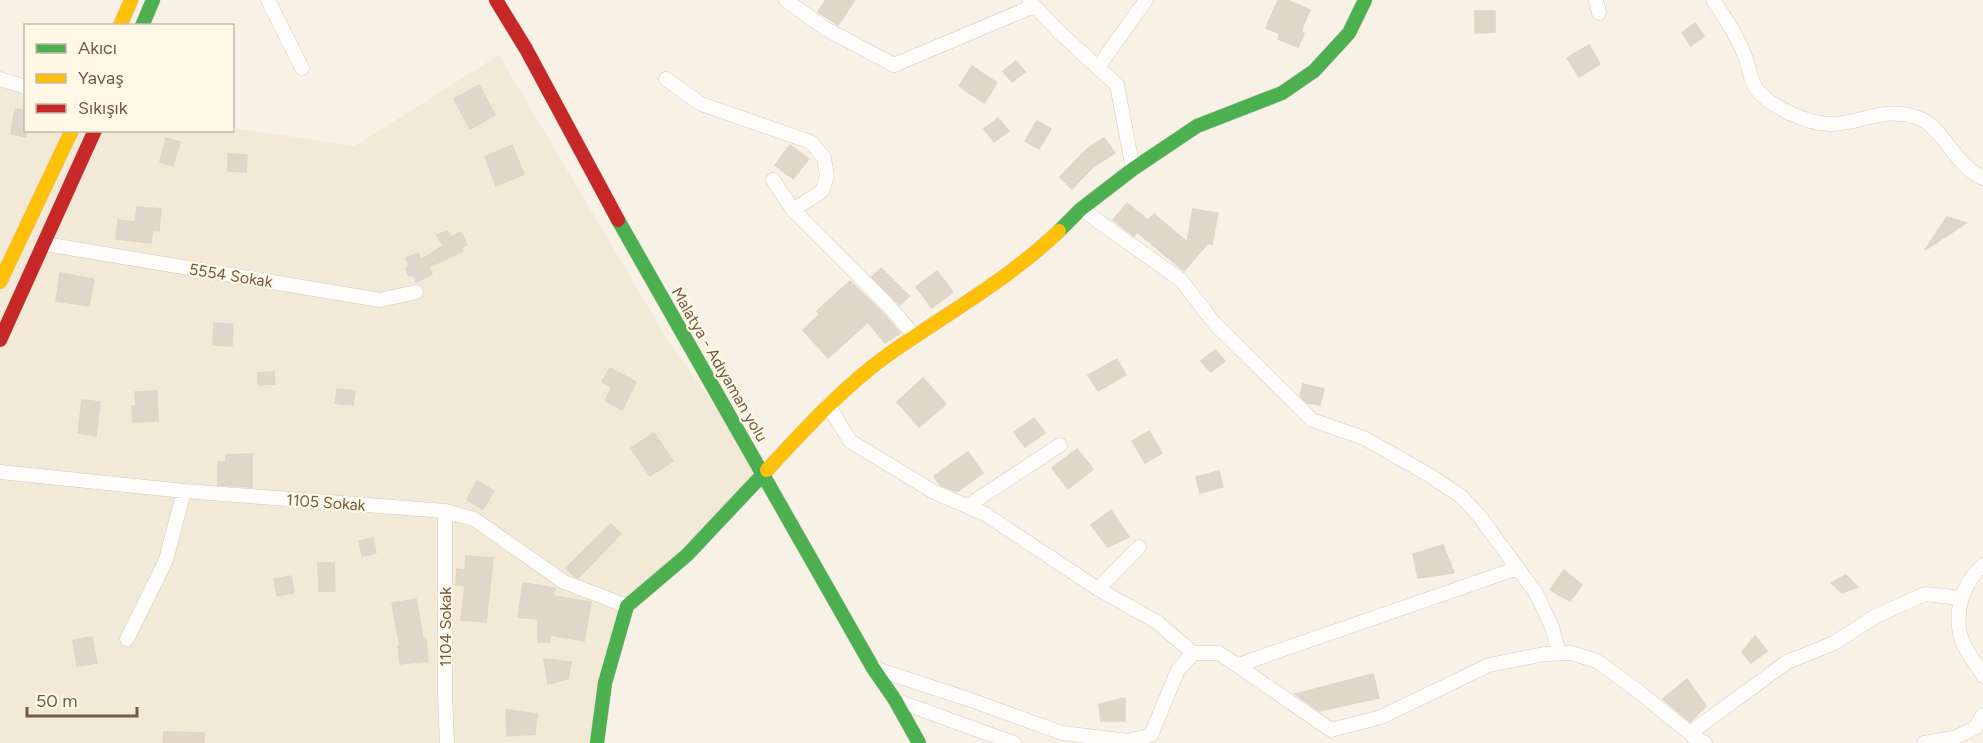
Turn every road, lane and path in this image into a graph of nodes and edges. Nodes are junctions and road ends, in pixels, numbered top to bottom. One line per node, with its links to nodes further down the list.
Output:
1 (131, 0): 10 (main road)
2 (153, 0): 11 (main road)
3 (268, 0): 13 (street)
4 (496, 0): 32 (main road, Malatya - Adıyaman yolu)
5 (786, 0): 9 (street)
6 (1146, 0): 12 (street)
7 (1365, 0): 19 (main road)
8 (1713, 0): 20 (street)
9 (1031, 3): 12 (street)
10 (121, 24)
11 (143, 24)
12 (1098, 67): 19 (street)
13 (302, 68)
14 (0, 79): 16 (street)
15 (666, 79): 23 (street)
16 (24, 86)
17 (71, 132): 25 (main road)
18 (94, 132): 24 (main road)
19 (1132, 169): 22 (main road)
20 (1983, 178)
21 (773, 180): 23 (street)
22 (1081, 209): 27 (main road); 37 (street)
23 (793, 210): 27 (street)
24 (45, 244): 26 (street, 5554 Sokak); 28 (main road)
25 (0, 282)
26 (416, 292)
27 (915, 336): 29 (main road)
28 (0, 340)
29 (828, 405): 32 (main road); 34 (street)
30 (1060, 445): 34 (street)
31 (0, 472): 33 (street, 1105 Sokak)
32 (763, 473): 41 (main road); 46 (main road, Malatya - Adıyaman yolu)
33 (184, 491): 35 (street, 1105 Sokak); 42 (street)
34 (967, 506): 39 (street)
35 (445, 511): 41 (street, 1105 Sokak); 51 (street, 1104 Sokak)
36 (1139, 547): 39 (street)
37 (1518, 568): 44 (street); 45 (street)
38 (1981, 571): 40 (street)
39 (1098, 589): 43 (street)
40 (1960, 598): 47 (street); 50 (street)
41 (627, 606): 52 (main road)
42 (127, 639)
43 (1193, 652): 45 (street); 46 (street)
44 (1559, 654): 45 (street); 50 (street)
45 (1238, 665)
46 (873, 668): 48 (main road, Malatya - Adıyaman yolu)
47 (1983, 676)
48 (895, 700): 53 (main road, Malatya - Adıyaman yolu); 54 (street)
49 (1983, 715): 56 (street)
50 (1690, 733): 55 (street)
51 (447, 743)
52 (597, 743)
53 (919, 743)
54 (1014, 743)
55 (1705, 743)
56 (1924, 743)

